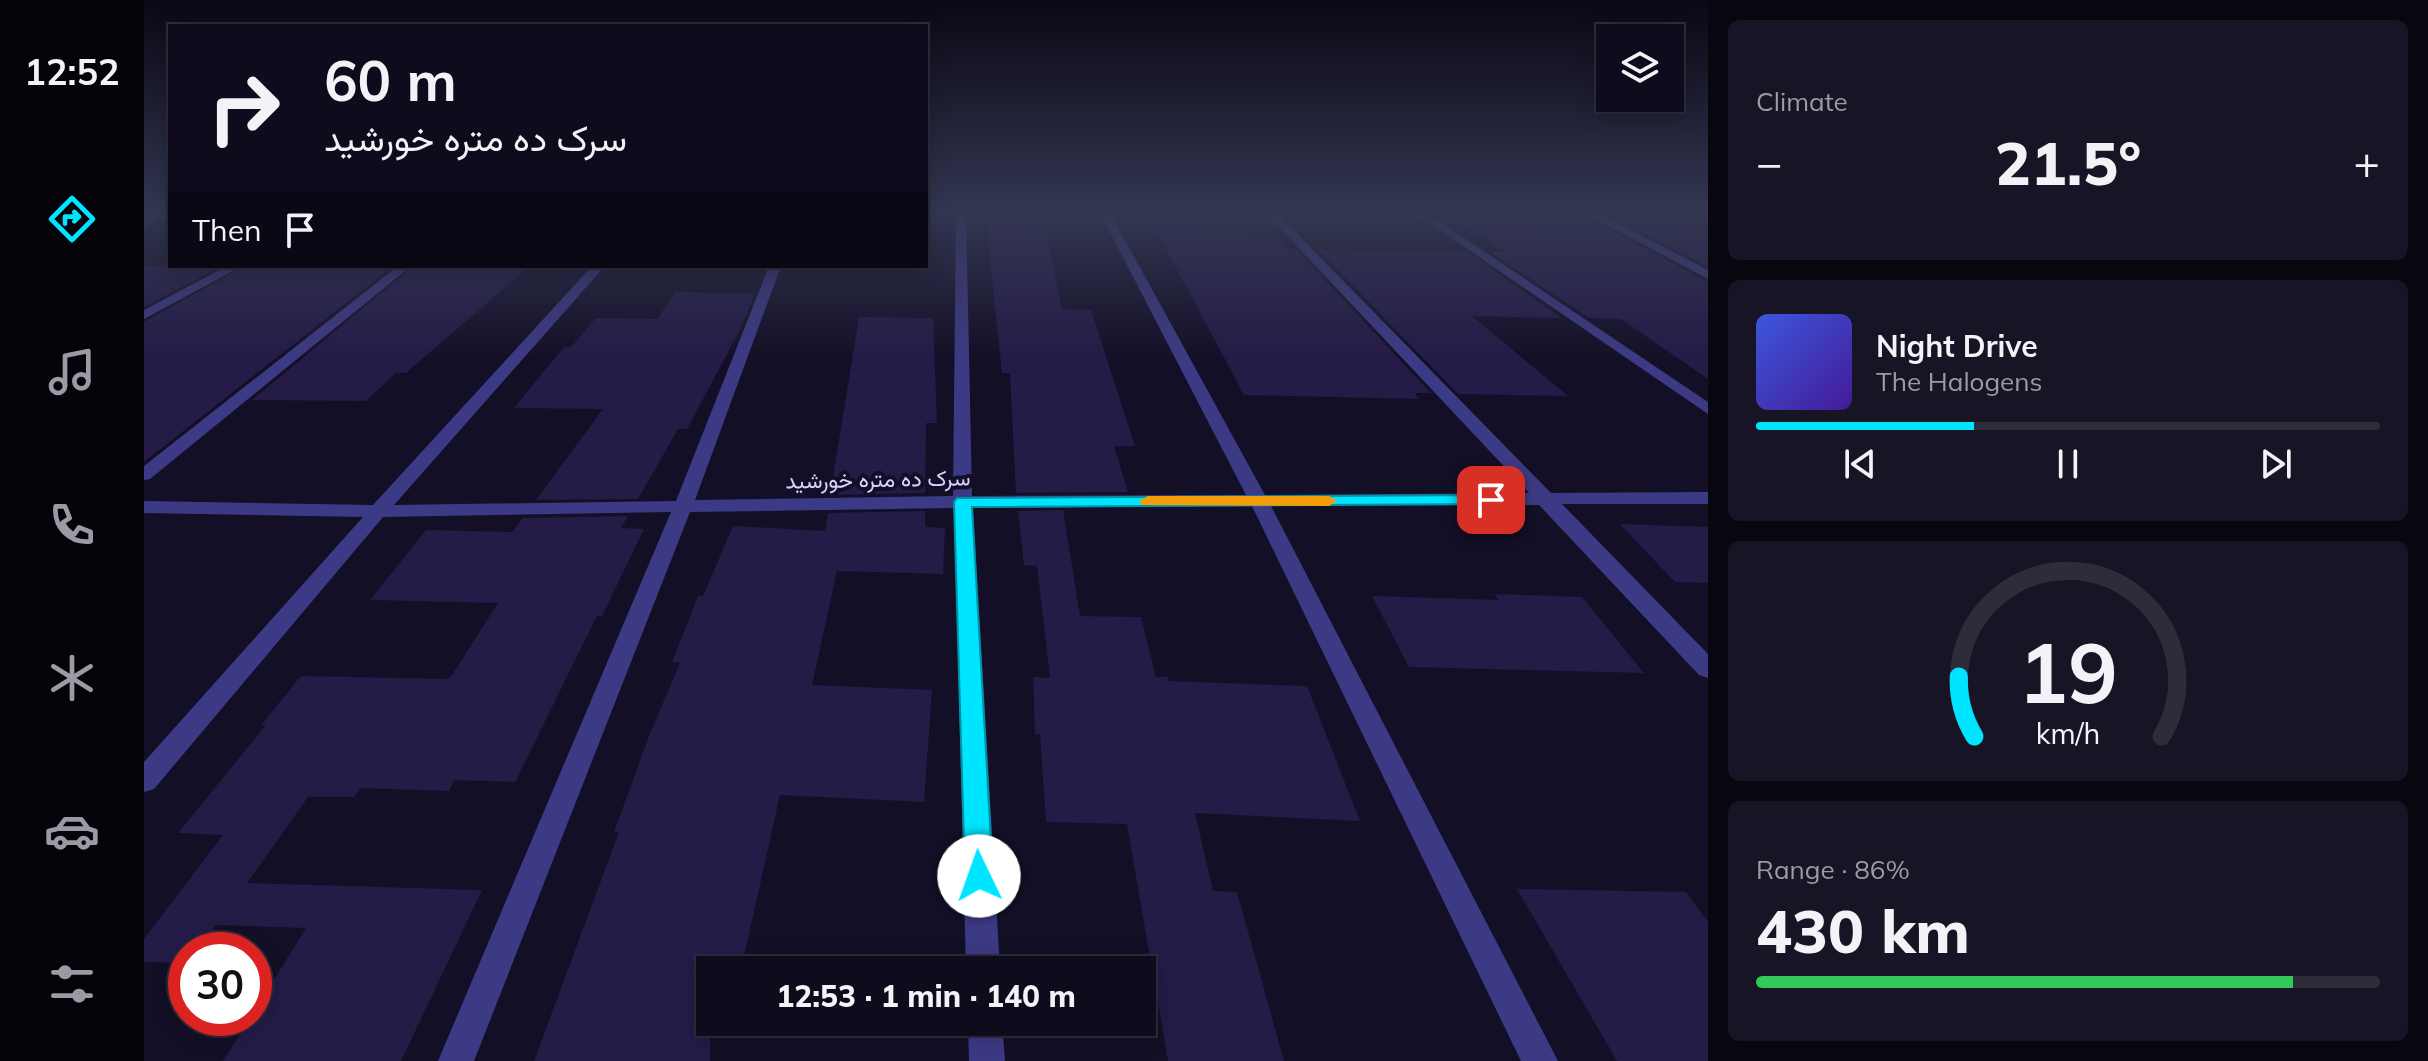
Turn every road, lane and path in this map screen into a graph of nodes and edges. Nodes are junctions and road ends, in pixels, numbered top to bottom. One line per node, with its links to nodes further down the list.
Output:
1 (961, 261): 17 (street)
2 (1130, 261): 16 (street)
3 (1317, 261): 15 (street)
4 (1490, 261): 12 (street)
5 (1680, 261): 10 (street)
6 (232, 268): 11 (street)
7 (403, 268): 13 (street)
8 (597, 268): 20 (street)
9 (774, 268): 18 (street)
10 (1708, 275)
11 (144, 315)
12 (1708, 409)
13 (144, 475)
14 (1708, 498): 15 (street, سرک ده متره خورشید)
15 (1549, 500): 16 (street, سرک ده متره خورشید); 21 (street)
16 (1259, 501): 17 (street, سرک ده متره خورشید); 27 (street)
17 (963, 502): 18 (street, سرک ده متره خورشید); 23 (street)
18 (683, 506): 20 (street, سرک ده متره خورشید); 25 (street)
19 (144, 507): 20 (street, سرک ده متره خورشید)
20 (378, 511): 22 (street)
21 (1708, 669)
22 (144, 781)
23 (982, 956)
24 (986, 1036): 26 (street)
25 (456, 1061)
26 (987, 1061)
27 (1540, 1061)

